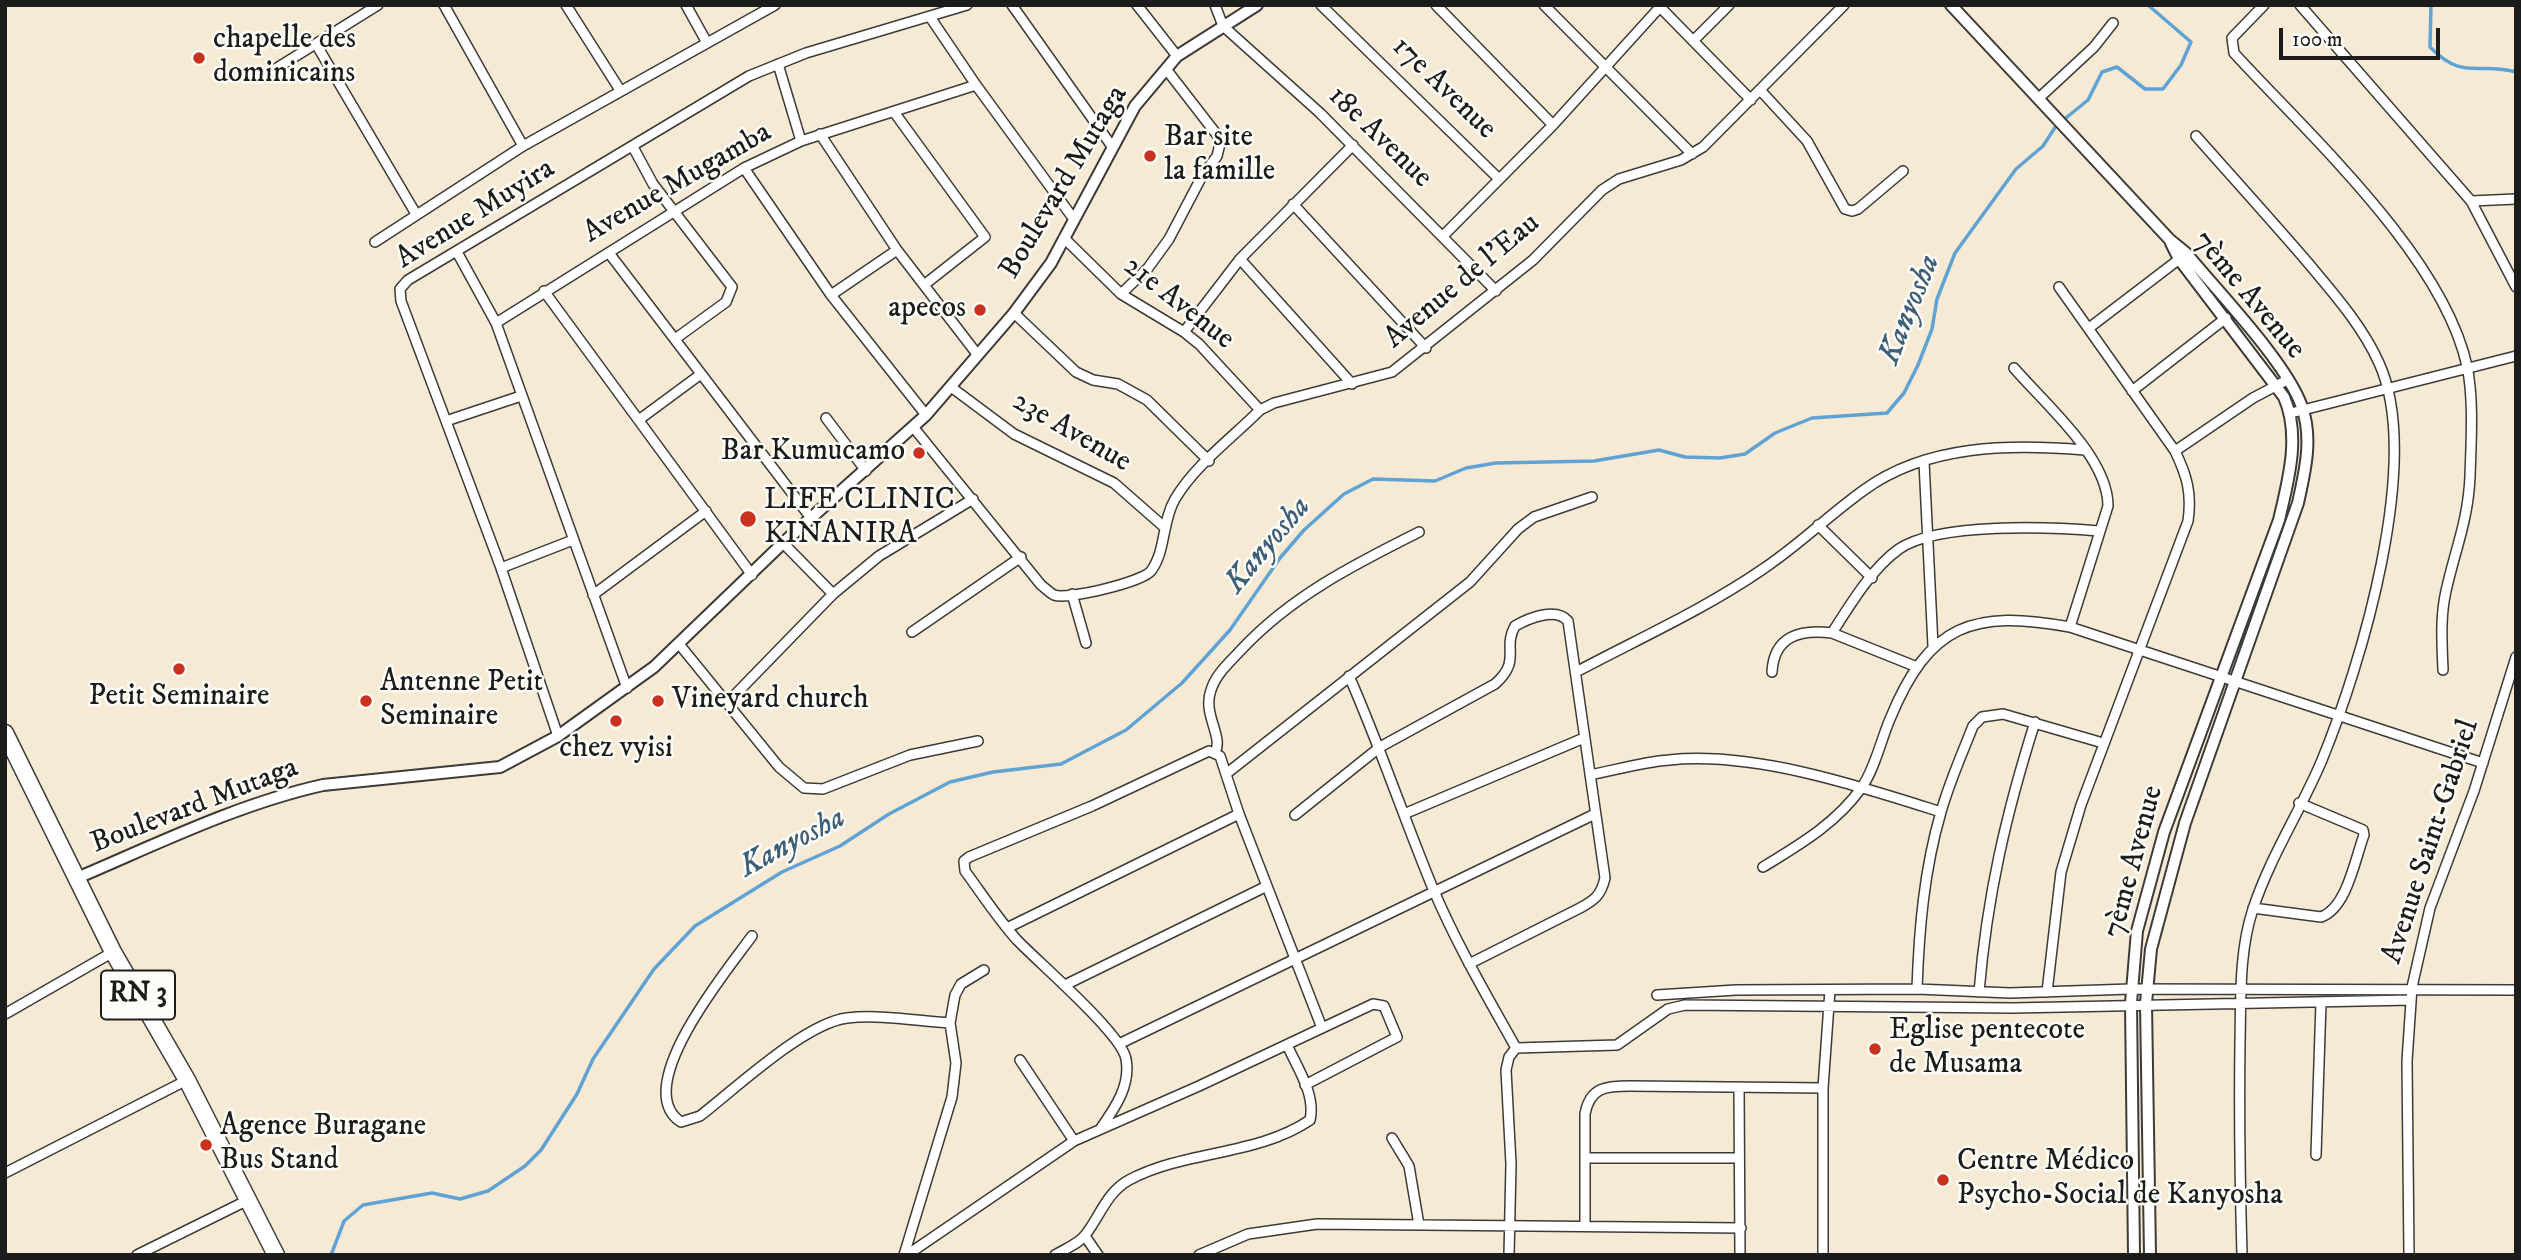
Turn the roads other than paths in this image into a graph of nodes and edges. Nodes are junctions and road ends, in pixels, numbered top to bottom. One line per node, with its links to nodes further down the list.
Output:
1 (444, 5): 43 (street)
2 (566, 5): 32 (street)
3 (686, 5): 23 (street)
4 (775, 5): 23 (street)
5 (967, 5): 20 (street, Avenue Muyira)
6 (1012, 5): 41 (street)
7 (1138, 5): 26 (street)
8 (1215, 5): 22 (street)
9 (1258, 5): 22 (street, Boulevard Mutaga)
10 (1321, 5): 48 (street, 17e Avenue)
11 (1436, 5): 37 (street)
12 (1544, 5): 28 (street)
13 (1729, 5): 24 (street)
14 (1951, 5): 34 (street, 7ème Avenue)
15 (2264, 5): 79 (street)
16 (2301, 5): 50 (street)
17 (373, 6): 25 (street)
18 (1659, 6): 24 (street); 28 (street)
19 (1841, 6): 33 (street, Avenue de l'Eau)
20 (930, 17): 27 (street, Avenue Muyira); 31 (street)
21 (2113, 23): 34 (street)
22 (1223, 26): 26 (street, Boulevard Mutaga); 42 (street, 18e Avenue)
23 (706, 41): 32 (street)
24 (1693, 41): 35 (street)
25 (316, 44): 30 (street); 53 (street)
26 (1177, 56): 29 (street, Boulevard Mutaga)
27 (778, 64): 40 (street); 44 (street, Avenue Muyira)
28 (1605, 68): 37 (street); 45 (street)
29 (1166, 69): 41 (street, Boulevard Mutaga); 68 (street)
30 (271, 71)
31 (976, 85): 36 (street, Avenue Mugamba); 54 (street)
32 (620, 90): 43 (street)
33 (1761, 91): 35 (street, Avenue de l'Eau); 47 (street)
34 (2040, 99): 61 (street, 7ème Avenue)
35 (1752, 100): 45 (street, Avenue de l'Eau)
36 (894, 112): 38 (street, Avenue Mugamba); 63 (street)
37 (1553, 125): 48 (street)
38 (820, 135): 40 (street, Avenue Mugamba); 58 (street)
39 (2196, 136): 85 (street)
40 (801, 141): 46 (street, Avenue Mugamba)
41 (1111, 145): 54 (street, Boulevard Mutaga)
42 (1353, 145): 51 (street); 55 (street, 18e Avenue)
43 (523, 146): 53 (street)
44 (633, 147): 52 (street); 59 (street, Avenue Muyira)
45 (1692, 154): 67 (street, Avenue de l'Eau)
46 (744, 168): 52 (street, Avenue Mugamba); 69 (street)
47 (1903, 171)
48 (1499, 179): 55 (street)
49 (2516, 200): 50 (street)
50 (2471, 201): 65 (street)
51 (1293, 204): 62 (street); 76 (street)
52 (676, 213): 60 (street, Avenue Mugamba); 75 (street)
53 (416, 214): 57 (street)
54 (1073, 218): 56 (street, Boulevard Mutaga)
55 (1443, 236): 67 (street, 18e Avenue)
56 (1064, 238): 68 (street, 21e Avenue); 70 (street, Boulevard Mutaga)
57 (375, 242)
58 (897, 250): 63 (street); 69 (street)
59 (457, 252): 72 (street); 94 (street, Avenue Muyira)
60 (609, 253): 66 (street, Avenue Mugamba); 75 (street)
61 (2183, 256): 71 (street, 7ème Avenue); 73 (street); 82 (street, 7ème Avenue)
62 (1240, 259): 74 (street); 83 (street)
63 (924, 285): 77 (street)
64 (2059, 287): 73 (street)
65 (2516, 287)
66 (544, 291): 72 (street, Avenue Mugamba); 93 (street)
67 (1496, 291): 76 (street, Avenue de l'Eau)
68 (1121, 294): 74 (street, 21e Avenue)
69 (831, 295): 91 (street)
70 (1014, 313): 77 (street, Boulevard Mutaga); 98 (street)
71 (2226, 318): 82 (street, 7ème Avenue); 86 (street)
72 (496, 323): 87 (street)
73 (2089, 328): 86 (street)
74 (1184, 332): 89 (street, 21e Avenue)
75 (675, 339): 81 (street)
76 (1426, 348): 83 (street, Avenue de l'Eau)
77 (977, 354): 84 (street, Boulevard Mutaga)
78 (2516, 356): 79 (street)
79 (2467, 366): 85 (street); 128 (street)
80 (2014, 368): 96 (street)
81 (701, 374): 93 (street); 104 (street)
82 (2282, 383): 88 (street, 7ème Avenue); 90 (street, 7ème Avenue); 97 (street)
83 (1352, 384): 89 (street, Avenue de l'Eau)
84 (951, 387): 91 (street, Boulevard Mutaga); 106 (street, 23e Avenue)
85 (2389, 387): 88 (street); 136 (street)
86 (2132, 391): 97 (street)
87 (521, 396): 94 (street); 110 (street)
88 (2302, 408): 90 (street); 133 (street, 7ème Avenue)
89 (1260, 410): 98 (street, Avenue de l'Eau)
90 (2291, 413): 132 (street, 7ème Avenue)
91 (926, 415): 95 (street, Boulevard Mutaga)
92 (827, 418): 100 (street)
93 (640, 419): 103 (street)
94 (446, 422): 113 (street, Avenue Muyira)
95 (914, 428): 100 (street, Boulevard Mutaga); 102 (street, Avenue de l'Eau)
96 (2085, 450): 99 (street); 107 (street)
97 (2175, 451): 125 (street)
98 (1209, 461): 106 (street, Avenue de l'Eau)
99 (1924, 462): 105 (street); 109 (street)
100 (866, 471): 104 (street, Boulevard Mutaga)
101 (1591, 498): 131 (street)
102 (973, 499): 112 (street, Avenue de l'Eau); 116 (street)
103 (706, 511): 114 (street); 118 (street)
104 (811, 518): 111 (street, Boulevard Mutaga)
105 (1818, 525): 115 (street); 129 (street)
106 (1163, 526): 117 (street, Avenue de l'Eau)
107 (2099, 531): 109 (street); 119 (street)
108 (1419, 532): 144 (street)
109 (1930, 538): 115 (street); 124 (street)
110 (573, 540): 113 (street); 118 (street)
111 (783, 543): 114 (street, Boulevard Mutaga); 116 (street)
112 (1021, 557): 117 (street, Avenue de l'Eau); 120 (street)
113 (501, 568): 139 (street, Avenue Muyira)
114 (752, 575): 123 (street, Boulevard Mutaga)
115 (1872, 578): 121 (street)
116 (833, 594): 135 (street)
117 (1072, 594): 122 (street)
118 (593, 595): 134 (street)
119 (2070, 626): 124 (street); 125 (street)
120 (912, 632)
121 (1832, 633): 127 (street); 130 (street)
122 (1086, 643)
123 (680, 644): 134 (street, Boulevard Mutaga); 135 (street)
124 (1933, 646): 127 (street)
125 (2138, 648): 132 (street); 142 (street)
126 (2516, 657): 145 (street, Avenue Saint-Gabriel)
127 (1916, 667): 148 (street)
128 (2443, 670)
129 (1576, 672): 140 (street); 143 (street)
130 (1772, 672)
131 (1349, 676): 143 (street); 146 (street)
132 (2220, 677): 133 (street); 169 (street, 7ème Avenue)
133 (2234, 682): 136 (street); 170 (street, 7ème Avenue)
134 (627, 688): 139 (street, Boulevard Mutaga)
135 (727, 703): 141 (street)
136 (2337, 717): 145 (street); 149 (street)
137 (2035, 722): 142 (street); 150 (street); 174 (street)
138 (5, 733): 156 (highway, RN 3)
139 (558, 736): 156 (street, Boulevard Mutaga)
140 (1584, 738): 147 (street); 152 (street)
141 (978, 741)
142 (2103, 743): 175 (street)
143 (1380, 747): 152 (street); 154 (street)
144 (1215, 752): 146 (street); 160 (street)
145 (2483, 763): 167 (street, Avenue Saint-Gabriel)
146 (1226, 774): 151 (street)
147 (1590, 775): 148 (street); 153 (street)
148 (1863, 786): 150 (street); 155 (street)
149 (2300, 803): 159 (street); 159 (street)
150 (1941, 812): 168 (street)
151 (1239, 814): 157 (street); 160 (street)
152 (1404, 814): 158 (street)
153 (1595, 814): 158 (street); 164 (street)
154 (1295, 815)
155 (1763, 867)
156 (77, 878): 162 (highway, RN 3)
157 (1267, 886): 163 (street); 166 (street)
158 (1434, 891): 163 (street); 164 (street)
159 (2253, 908): 172 (street)
160 (1007, 928): 166 (street)
161 (752, 936): 184 (street)
162 (113, 952): 183 (street); 190 (highway, RN 3)
163 (1296, 958): 185 (street); 186 (street)
164 (1469, 964): 188 (street)
165 (984, 970): 184 (street)
166 (1065, 985): 186 (street)
167 (2412, 987): 172 (street); 173 (street); 177 (street, Avenue Saint-Gabriel)
168 (1917, 989): 171 (street); 174 (street)
169 (2131, 989): 170 (street); 175 (street); 179 (street, 7ème Avenue)
170 (2146, 989): 172 (street); 180 (street, 7ème Avenue)
171 (1830, 990): 176 (street); 182 (street)
172 (2242, 990): 181 (street)
173 (2516, 990)
174 (1979, 992): 175 (street)
175 (2047, 992)
176 (1657, 995)
177 (2411, 1000): 178 (street); 219 (street, Avenue Saint-Gabriel)
178 (2321, 1002): 181 (street); 197 (street)
179 (2131, 1003): 180 (street); 182 (street); 216 (street, 7ème Avenue)
180 (2146, 1003): 181 (street); 217 (street, 7ème Avenue)
181 (2241, 1003): 218 (street)
182 (1828, 1007): 188 (street); 193 (street)
183 (5, 1014)
184 (950, 1023): 209 (street)
185 (1322, 1028): 187 (street); 191 (street)
186 (1119, 1044): 194 (street)
187 (1287, 1045): 191 (street); 194 (street)
188 (1516, 1048): 203 (street)
189 (1020, 1060): 196 (street)
190 (187, 1080): 200 (street); 201 (highway, RN 3)
191 (1305, 1085): 206 (street)
192 (1739, 1088): 193 (street); 198 (street); 199 (street)
193 (1823, 1088): 215 (street)
194 (1101, 1128): 196 (street)
195 (1392, 1138): 202 (street)
196 (1074, 1141): 209 (street)
197 (2316, 1155)
198 (1585, 1158): 199 (street); 204 (street)
199 (1739, 1158): 205 (street)
200 (5, 1173)
201 (246, 1201): 207 (street); 208 (highway, RN 3)
202 (1419, 1225): 203 (street); 212 (street)
203 (1509, 1225): 204 (street); 213 (street)
204 (1585, 1226): 205 (street)
205 (1741, 1228): 214 (street)
206 (1086, 1236): 210 (street); 211 (street)
207 (137, 1255)
208 (276, 1255)
209 (905, 1255)
210 (1055, 1255)
211 (1098, 1255)
212 (1199, 1255)
213 (1509, 1255)
214 (1740, 1255)
215 (1823, 1255)
216 (2134, 1255)
217 (2150, 1255)
218 (2242, 1255)
219 (2409, 1255)

